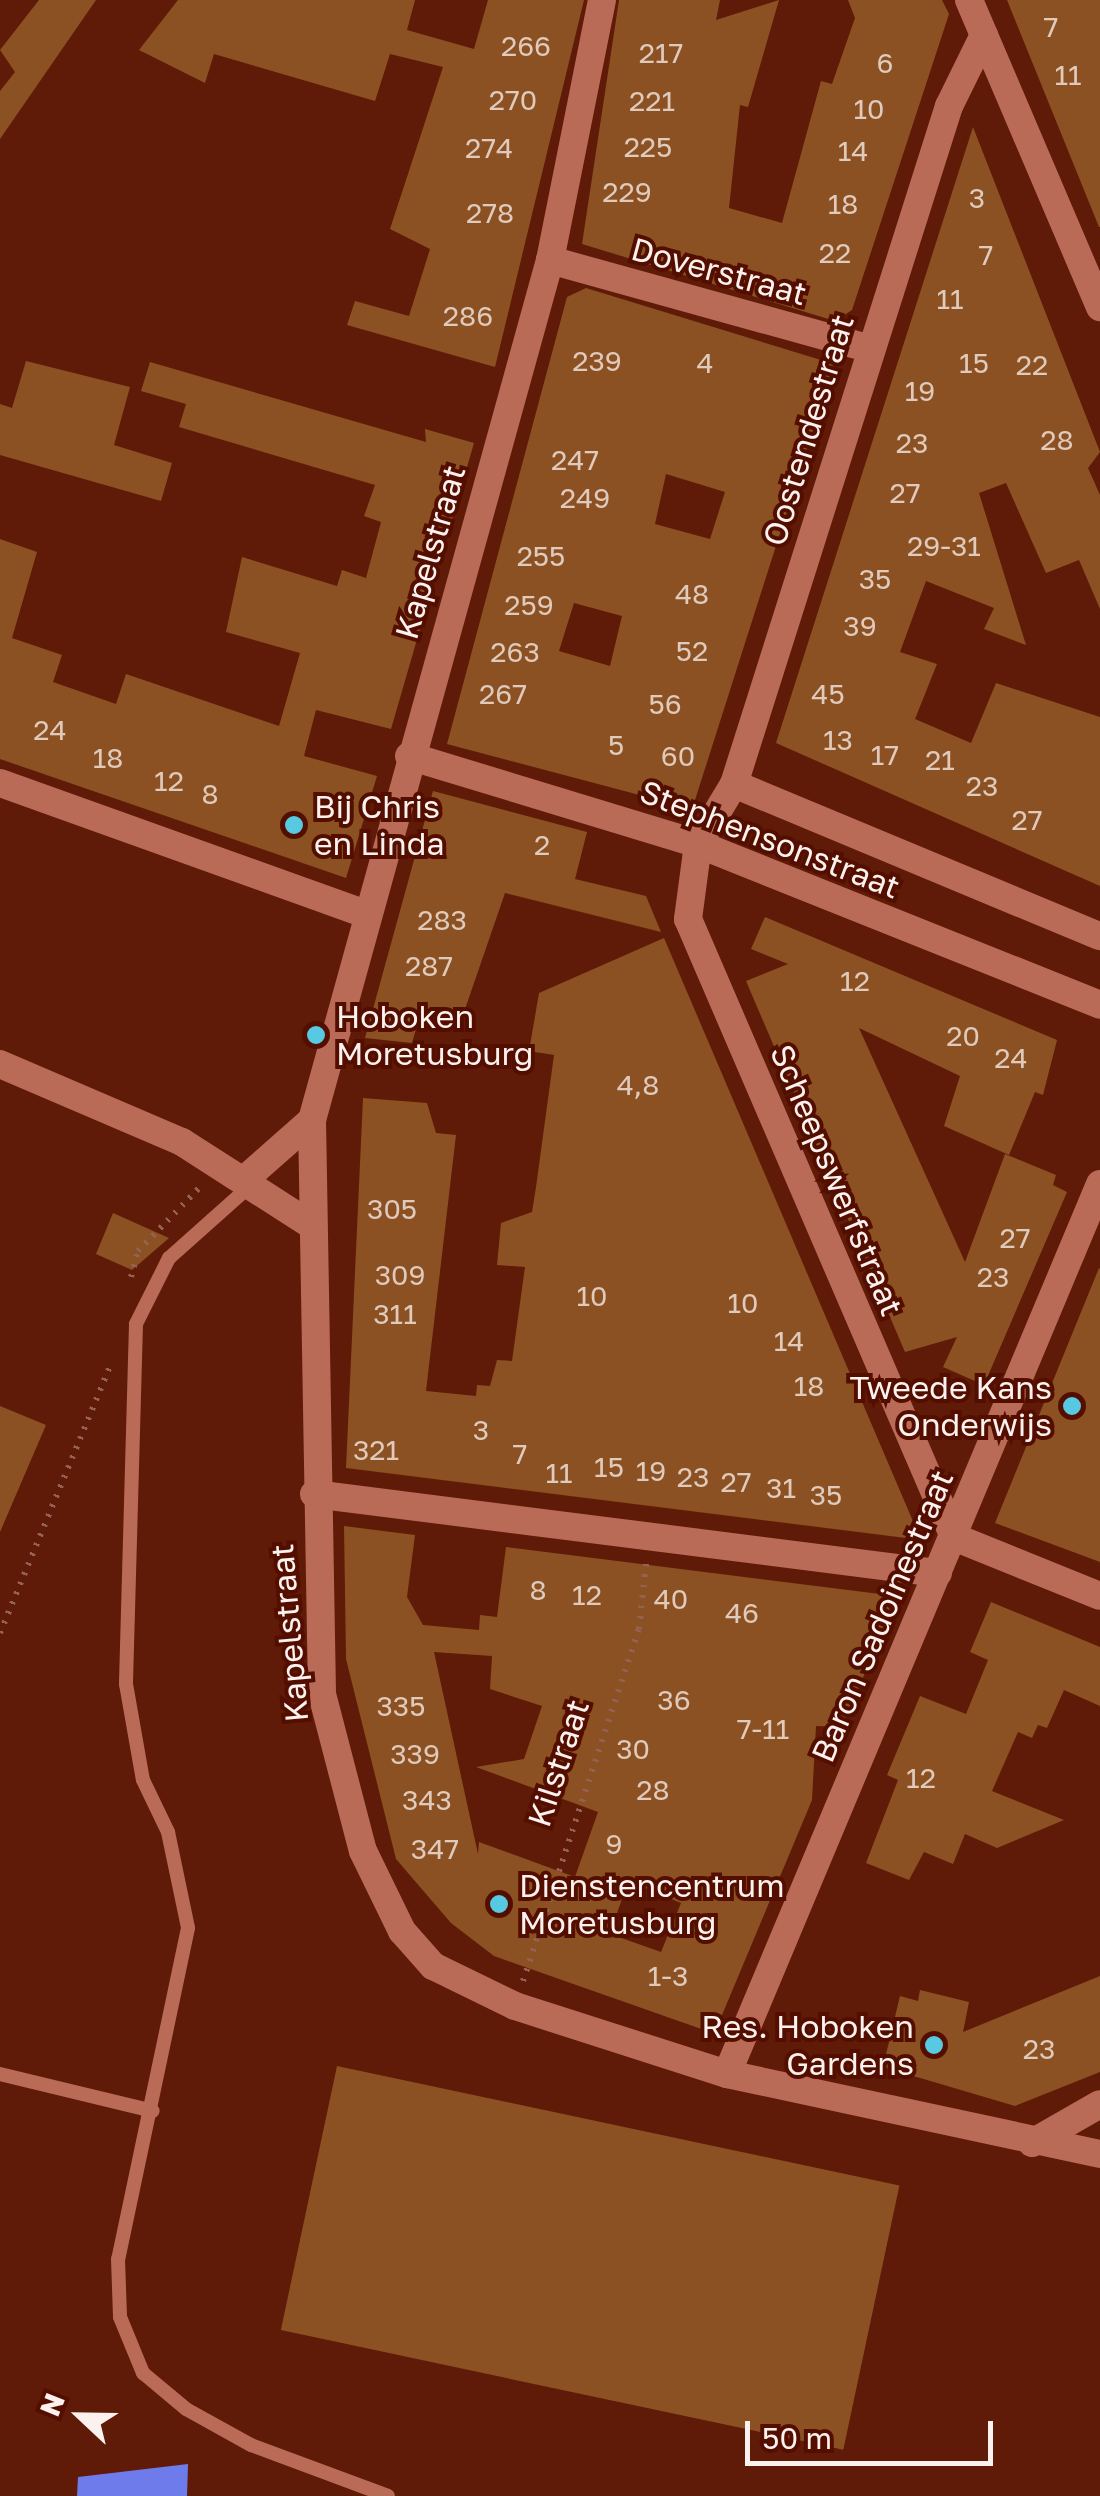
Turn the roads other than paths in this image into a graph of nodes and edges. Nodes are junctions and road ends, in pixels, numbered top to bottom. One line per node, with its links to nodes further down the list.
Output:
1 (602, 0): 4 (street, Kapelstraat)
2 (969, 0): 3 (street)
3 (984, 35): 5 (street); 6 (street, Oostendestraat)
4 (550, 260): 6 (street, Doverstraat); 7 (street, Kapelstraat)
5 (1100, 308)
6 (870, 349): 9 (street, Oostendestraat)
7 (408, 756): 10 (street, Stephensonstraat); 11 (street, Kapelstraat)
8 (0, 783): 11 (street)
9 (734, 784): 10 (street, Oostendestraat); 12 (street, Stephensonstraat)
10 (698, 844): 13 (street, Stephensonstraat); 20 (street, Scheepswerfstraat)
11 (364, 913): 15 (street, Kapelstraat)
12 (1100, 936)
13 (1100, 1005)
14 (0, 1064): 16 (street)
15 (312, 1120): 16 (street); 18 (street, Kapelstraat)
16 (248, 1183): 18 (street); 26 (lane)
17 (1100, 1184): 20 (street, Baron Sadoinestraat)
18 (314, 1226): 19 (street, Kapelstraat)
19 (314, 1494): 21 (street); 24 (street, Kapelstraat)
20 (954, 1537): 21 (street, Baron Sadoinestraat); 22 (street)
21 (938, 1573): 24 (street, Baron Sadoinestraat)
22 (1100, 1596)
23 (0, 2074): 26 (lane)
24 (727, 2074): 27 (street, Kapelstraat)
25 (1100, 2104): 27 (street)
26 (153, 2111): 29 (lane)
27 (1032, 2143): 28 (street, Kapelstraat)
28 (1100, 2154)
29 (388, 2496)

